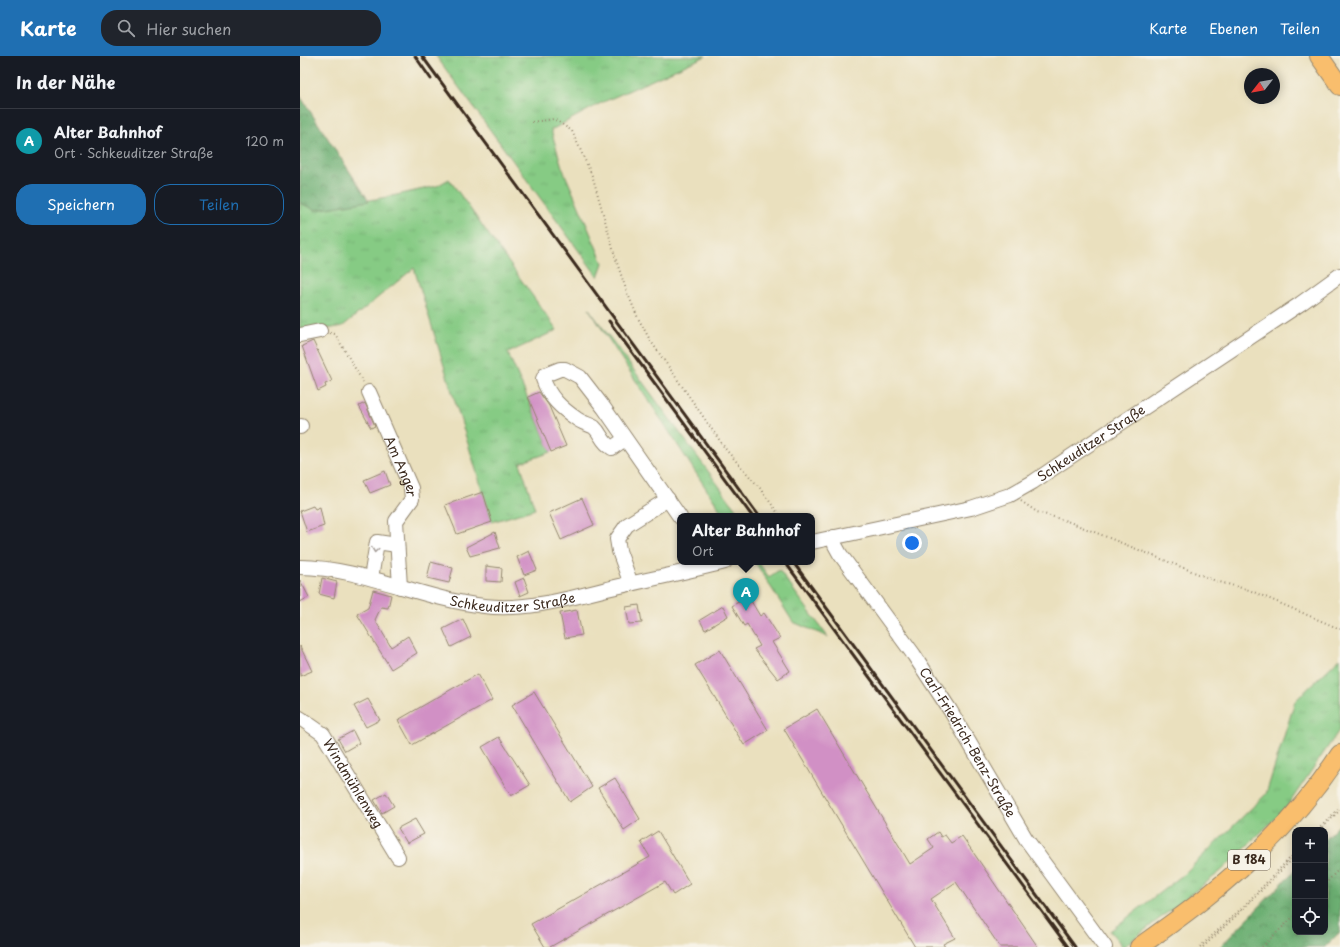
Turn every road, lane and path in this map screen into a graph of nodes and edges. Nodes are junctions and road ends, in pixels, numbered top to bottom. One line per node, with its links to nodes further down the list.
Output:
1 (1319, 56): 2 (main road)
2 (1340, 86)
3 (532, 122): 12 (path)
4 (1340, 275): 9 (street, Schkeuditzer Straße)
5 (320, 331): 6 (street); 7 (path)
6 (300, 335)
7 (369, 392): 15 (street, Am Anger)
8 (625, 439): 8 (street); 10 (street)
9 (1013, 493): 13 (street, Schkeuditzer Straße); 21 (path)
10 (668, 499): 11 (street); 19 (street)
11 (677, 513)
12 (778, 513)
13 (834, 537): 14 (street, Schkeuditzer Straße); 31 (street, Carl-Friedrich-Benz-Straße)
14 (815, 541)
15 (397, 545): 18 (street, one-way to 18); 20 (street, Am Anger)
16 (709, 565): 19 (street, Schkeuditzer Straße)
17 (300, 567): 18 (street, Schkeuditzer Straße)
18 (371, 578): 20 (street, Schkeuditzer Straße)
19 (630, 584): 20 (street, Schkeuditzer Straße)
20 (400, 587)
21 (1340, 629)
22 (300, 718): 26 (street, Windmühlenweg)
23 (1340, 754): 32 (main road, B 184)
24 (1340, 809): 25 (path)
25 (1322, 827)
26 (398, 857)
27 (1292, 858): 33 (path)
28 (1340, 868): 29 (path)
29 (1328, 881)
30 (1292, 917): 34 (path)
31 (1105, 947)
32 (1139, 947)
33 (1202, 947)
34 (1262, 947)

